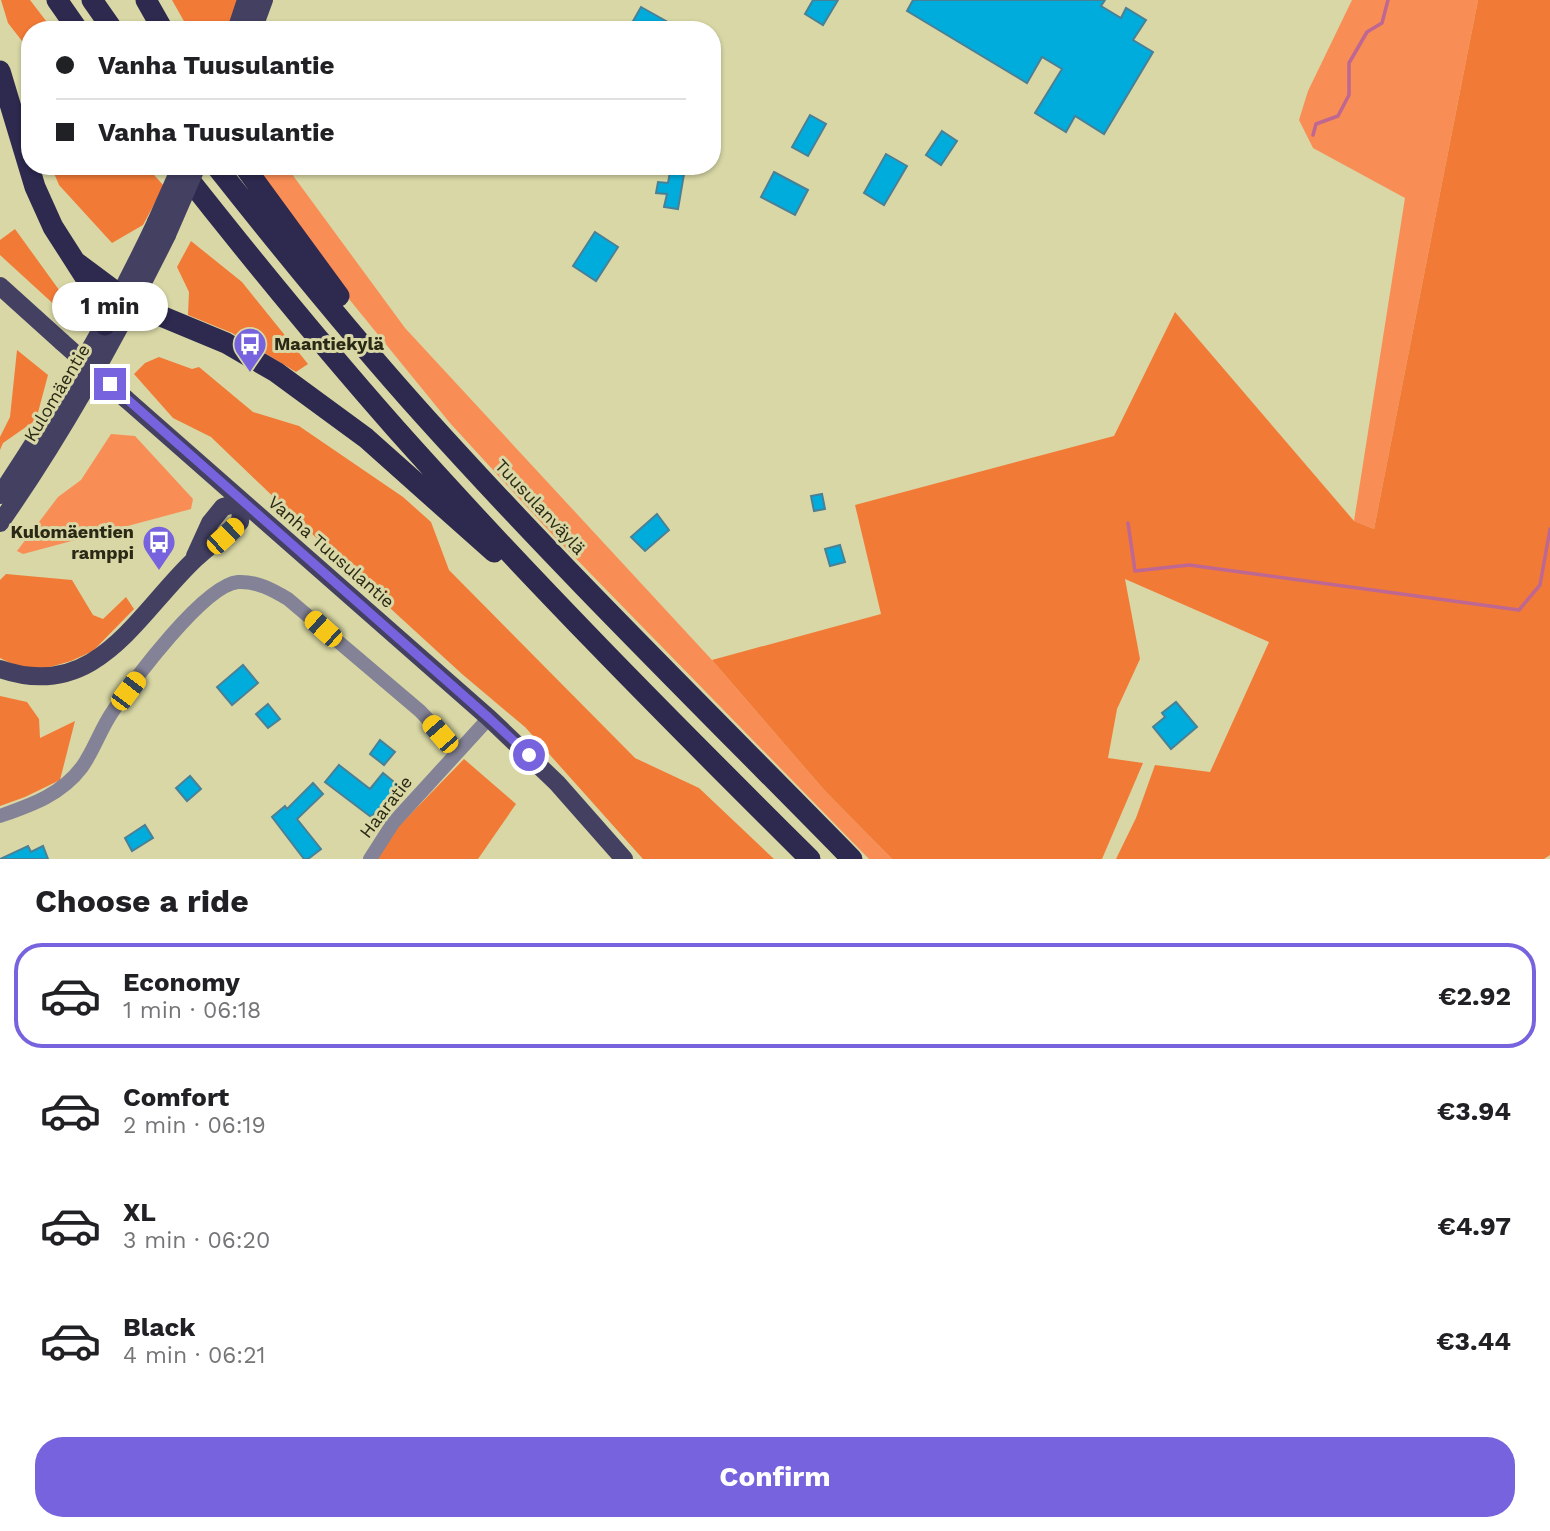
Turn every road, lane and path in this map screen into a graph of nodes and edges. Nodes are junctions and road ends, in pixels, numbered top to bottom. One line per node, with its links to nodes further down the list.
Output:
1 (57, 0): 7 (highway)
2 (92, 0): 8 (highway)
3 (146, 0): 9 (highway)
4 (152, 0): 10 (highway)
5 (246, 0): 11 (main road)
6 (264, 0): 12 (main road)
7 (72, 21)
8 (107, 21)
9 (158, 21)
10 (160, 21)
11 (239, 21)
12 (256, 21)
13 (0, 71): 14 (highway)
14 (21, 141)
15 (31, 175): 22 (highway)
16 (177, 175): 21 (main road, Kulomäentie, bridge)
17 (187, 175): 30 (highway)
18 (192, 175): 21 (main road, Kulomäentie, bridge)
19 (223, 175): 26 (highway, Tuusulanväylä)
20 (250, 175): 26 (highway)
21 (162, 228): 24 (main road, Kulomäentie)
22 (77, 263): 24 (highway); 25 (highway)
23 (0, 286): 28 (main road, Vanha Tuusulantie, bridge)
24 (127, 301): 25 (main road, Kulomäentie); 29 (main road, Kulomäentie); 30 (highway)
25 (105, 325): 27 (main road, Kulomäentie)
26 (425, 417): 38 (highway, Tuusulanväylä)
27 (0, 495)
28 (242, 502): 31 (main road); 32 (main road, Vanha Tuusulantie)
29 (0, 523)
30 (589, 634): 37 (highway)
31 (0, 670)
32 (489, 718): 33 (street, Haaratie); 36 (main road, Vanha Tuusulantie)
33 (458, 751): 34 (street); 35 (street, Haaratie)
34 (0, 816)
35 (370, 859)
36 (624, 859)
37 (810, 859)
38 (852, 859)

